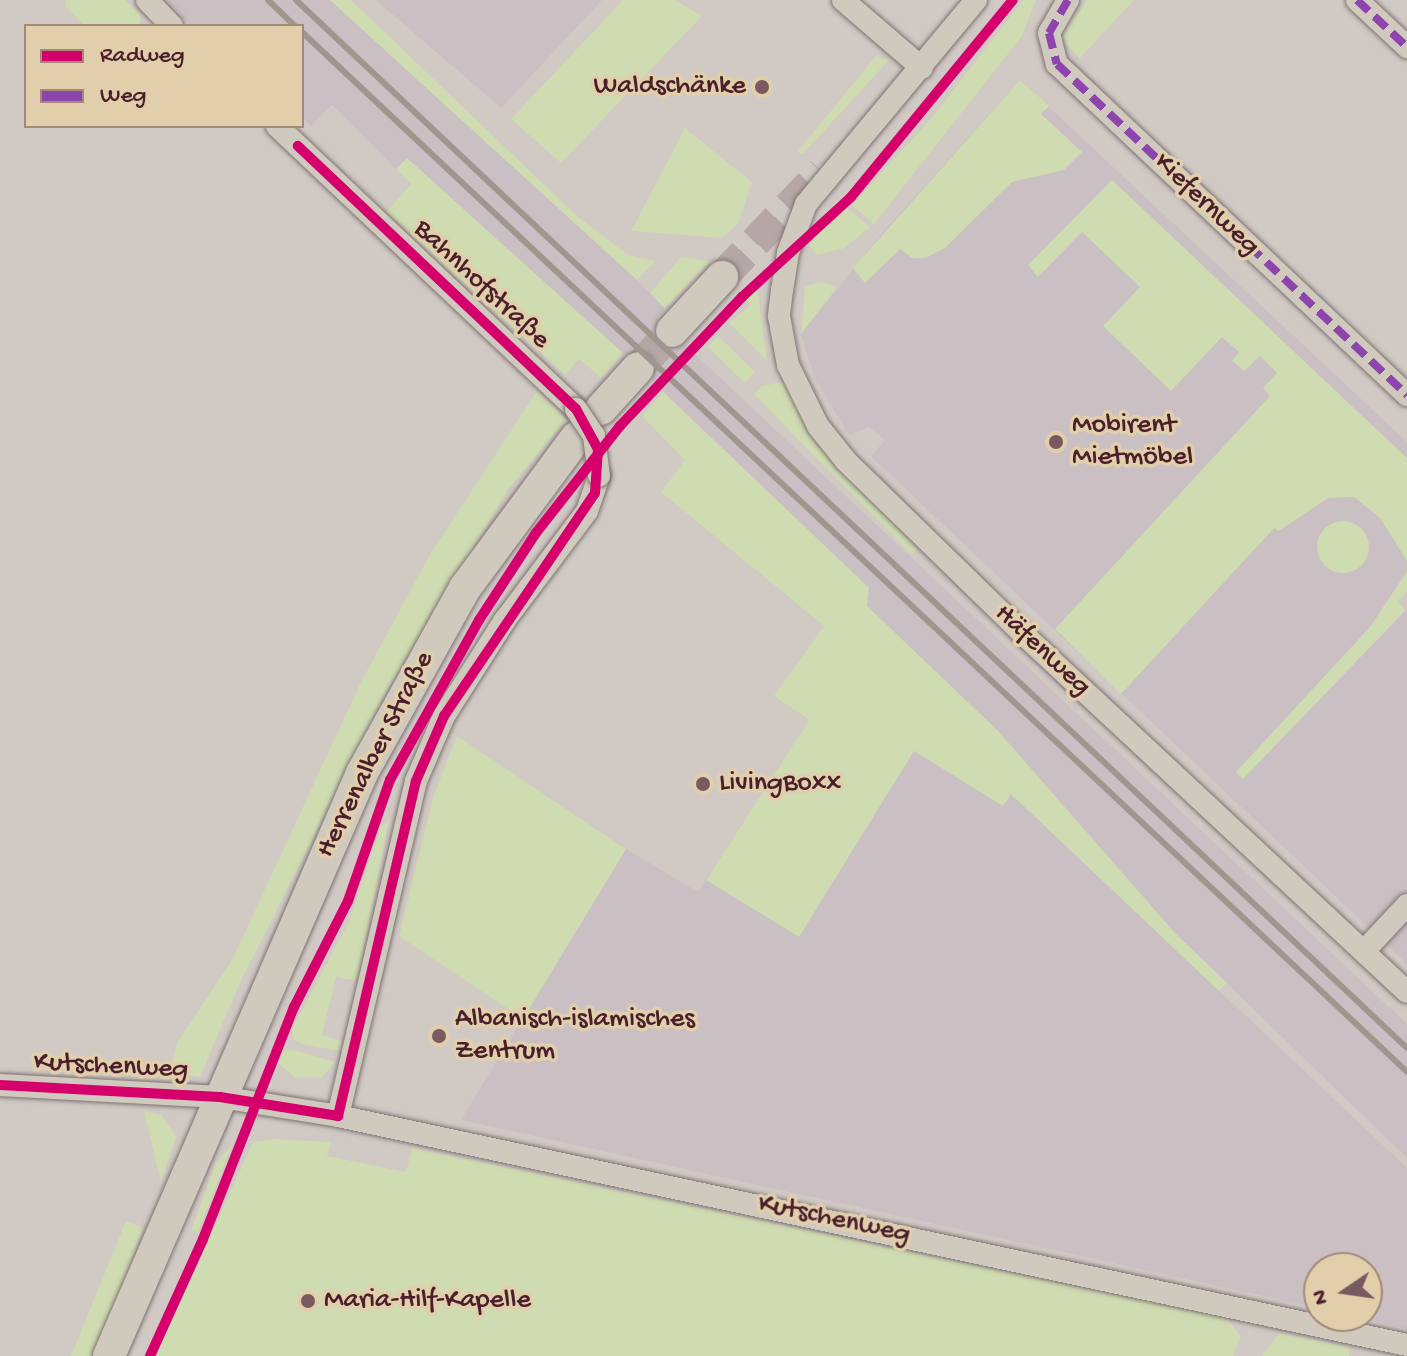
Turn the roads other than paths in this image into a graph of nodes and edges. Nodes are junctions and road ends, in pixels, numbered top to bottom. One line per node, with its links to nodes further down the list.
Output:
1 (147, 0): 6 (street)
2 (843, 0): 8 (street)
3 (976, 0): 8 (street)
4 (1068, 0): 13 (street, Kiefernweg)
5 (1357, 0): 7 (street)
6 (170, 24)
7 (1407, 47)
8 (922, 68): 17 (street, Häfenweg)
9 (279, 128): 14 (street, Bahnhofstraße)
10 (722, 277): 11 (main road)
11 (672, 331)
12 (638, 368): 14 (main road, Herrenalber Straße)
13 (1407, 395)
14 (584, 419): 15 (street, Bahnhofstraße, bridge); 20 (main road, Herrenalber Straße)
15 (599, 476): 21 (street, Herrenalber Straße)
16 (1407, 905): 17 (street)
17 (1364, 951): 18 (street, Häfenweg)
18 (1407, 992)
19 (0, 1085): 20 (street, Kutschenweg)
20 (220, 1097): 21 (street, Kutschenweg); 23 (main road, Herrenalber Straße)
21 (338, 1116): 22 (street, Kutschenweg)
22 (1407, 1345)
23 (109, 1356)

